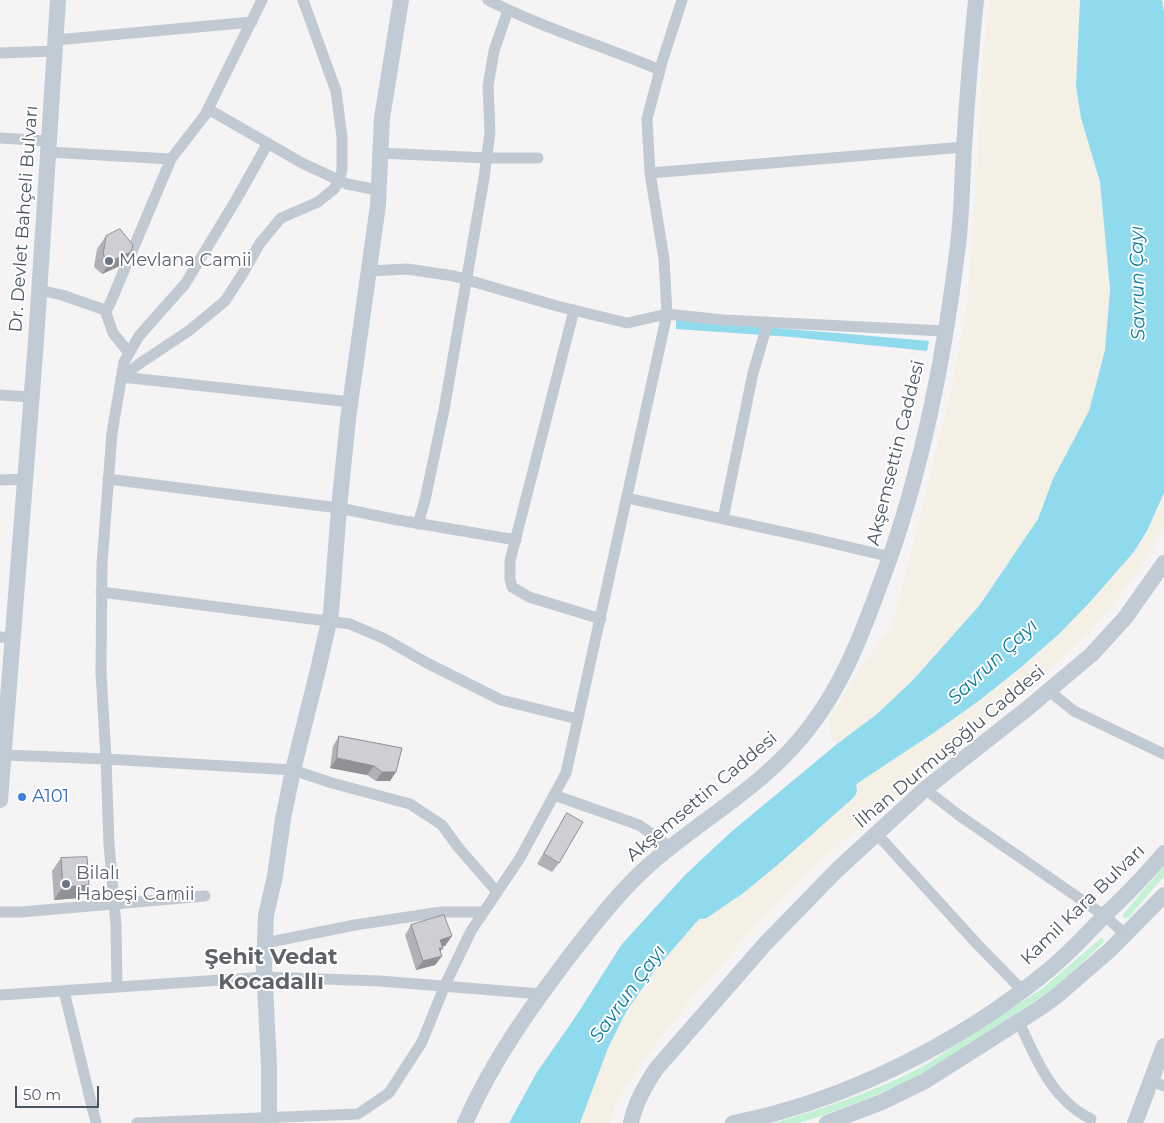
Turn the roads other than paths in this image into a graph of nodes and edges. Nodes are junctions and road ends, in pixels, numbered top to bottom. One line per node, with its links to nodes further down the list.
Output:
1 (58, 0): 10 (street, Dr. Devlet Bahçeli Bulvarı)
2 (262, 0): 9 (street)
3 (303, 0): 23 (street)
4 (401, 0): 18 (street)
5 (488, 0): 8 (street)
6 (682, 0): 12 (street)
7 (976, 0): 17 (street, Akşemsettin Caddesi)
8 (508, 10): 12 (street); 19 (street)
9 (252, 22): 10 (street); 13 (street)
10 (55, 46): 11 (street); 16 (street, Dr. Devlet Bahçeli Bulvarı)
11 (0, 53)
12 (660, 70): 22 (street)
13 (208, 109): 15 (street); 21 (street)
14 (0, 138): 16 (street)
15 (268, 143): 23 (street); 33 (street)
16 (48, 146): 21 (street); 27 (street, Dr. Devlet Bahçeli Bulvarı)
17 (964, 147): 22 (street); 32 (street, Akşemsettin Caddesi)
18 (380, 153): 19 (street); 24 (street)
19 (487, 158): 20 (street); 26 (street)
20 (538, 158)
21 (171, 159): 28 (street)
22 (650, 173): 30 (street)
23 (339, 180): 24 (street); 34 (street)
24 (378, 190): 25 (street)
25 (369, 271): 26 (street); 37 (street)
26 (466, 279): 29 (street); 44 (street)
27 (39, 290): 28 (street); 36 (street, Dr. Devlet Bahçeli Bulvarı)
28 (105, 310): 33 (street)
29 (574, 310): 30 (street); 45 (street)
30 (667, 314): 31 (street); 41 (street)
31 (768, 322): 32 (street); 43 (street)
32 (944, 331): 46 (street, Akşemsettin Caddesi)
33 (129, 353): 34 (street)
34 (122, 377): 37 (street); 39 (street)
35 (0, 395): 36 (street)
36 (31, 397): 38 (street, Dr. Devlet Bahçeli Bulvarı)
37 (351, 402): 42 (street)
38 (25, 479): 40 (street); 51 (street, Dr. Devlet Bahçeli Bulvarı)
39 (108, 479): 42 (street); 48 (street)
40 (0, 480)
41 (627, 498): 43 (street); 49 (street)
42 (339, 508): 44 (street); 50 (street)
43 (723, 519): 46 (street)
44 (418, 524): 45 (street)
45 (516, 540): 49 (street)
46 (891, 557): 63 (street, Akşemsettin Caddesi)
47 (1164, 563): 52 (street, İlhan Durmuşoğlu Caddesi)
48 (102, 592): 50 (street); 57 (street)
49 (600, 619): 54 (street)
50 (329, 622): 54 (street); 58 (street)
51 (6, 637): 53 (street, Dr. Devlet Bahçeli Bulvarı)
52 (1049, 691): 55 (street); 59 (street, İlhan Durmuşoğlu Caddesi)
53 (3, 717): 56 (street, Dr. Devlet Bahçeli Bulvarı)
54 (578, 719): 60 (street)
55 (1164, 754)
56 (4, 755): 57 (street); 61 (street, Dr. Devlet Bahçeli Bulvarı)
57 (106, 759): 58 (street); 68 (street)
58 (293, 770): 65 (street); 73 (street)
59 (925, 789): 62 (street, İlhan Durmuşoğlu Caddesi); 71 (street)
60 (554, 795): 63 (street); 65 (street)
61 (0, 800)
62 (876, 833): 77 (street); 89 (street, İlhan Durmuşoğlu Caddesi)
63 (670, 847): 79 (street, Akşemsettin Caddesi)
64 (1164, 853): 71 (street, Kamil Kara Bulvarı)
65 (497, 892): 70 (street)
66 (1164, 895): 72 (street)
67 (205, 896): 68 (street)
68 (114, 904): 69 (street); 76 (street)
69 (0, 912)
70 (484, 912): 73 (street); 75 (street)
71 (1105, 916): 72 (street); 77 (street, Kamil Kara Bulvarı)
72 (1126, 935): 81 (street)
73 (265, 943): 74 (street)
74 (265, 977): 75 (street); 76 (street); 84 (street)
75 (445, 985): 79 (street); 84 (street)
76 (117, 987): 78 (street)
77 (1022, 990): 90 (street, Kamil Kara Bulvarı)
78 (64, 991): 80 (street); 86 (street)
79 (541, 994): 88 (street, Akşemsettin Caddesi)
80 (0, 995)
81 (1019, 1022): 85 (street); 91 (street)
82 (1164, 1046): 83 (street)
83 (1158, 1084): 93 (street)
84 (270, 1120): 87 (street)
85 (1086, 1121): 92 (street)
86 (96, 1123)
87 (137, 1123)
88 (465, 1123)
89 (631, 1123)
90 (733, 1123)
91 (827, 1123)
92 (1103, 1123)
93 (1135, 1123)

